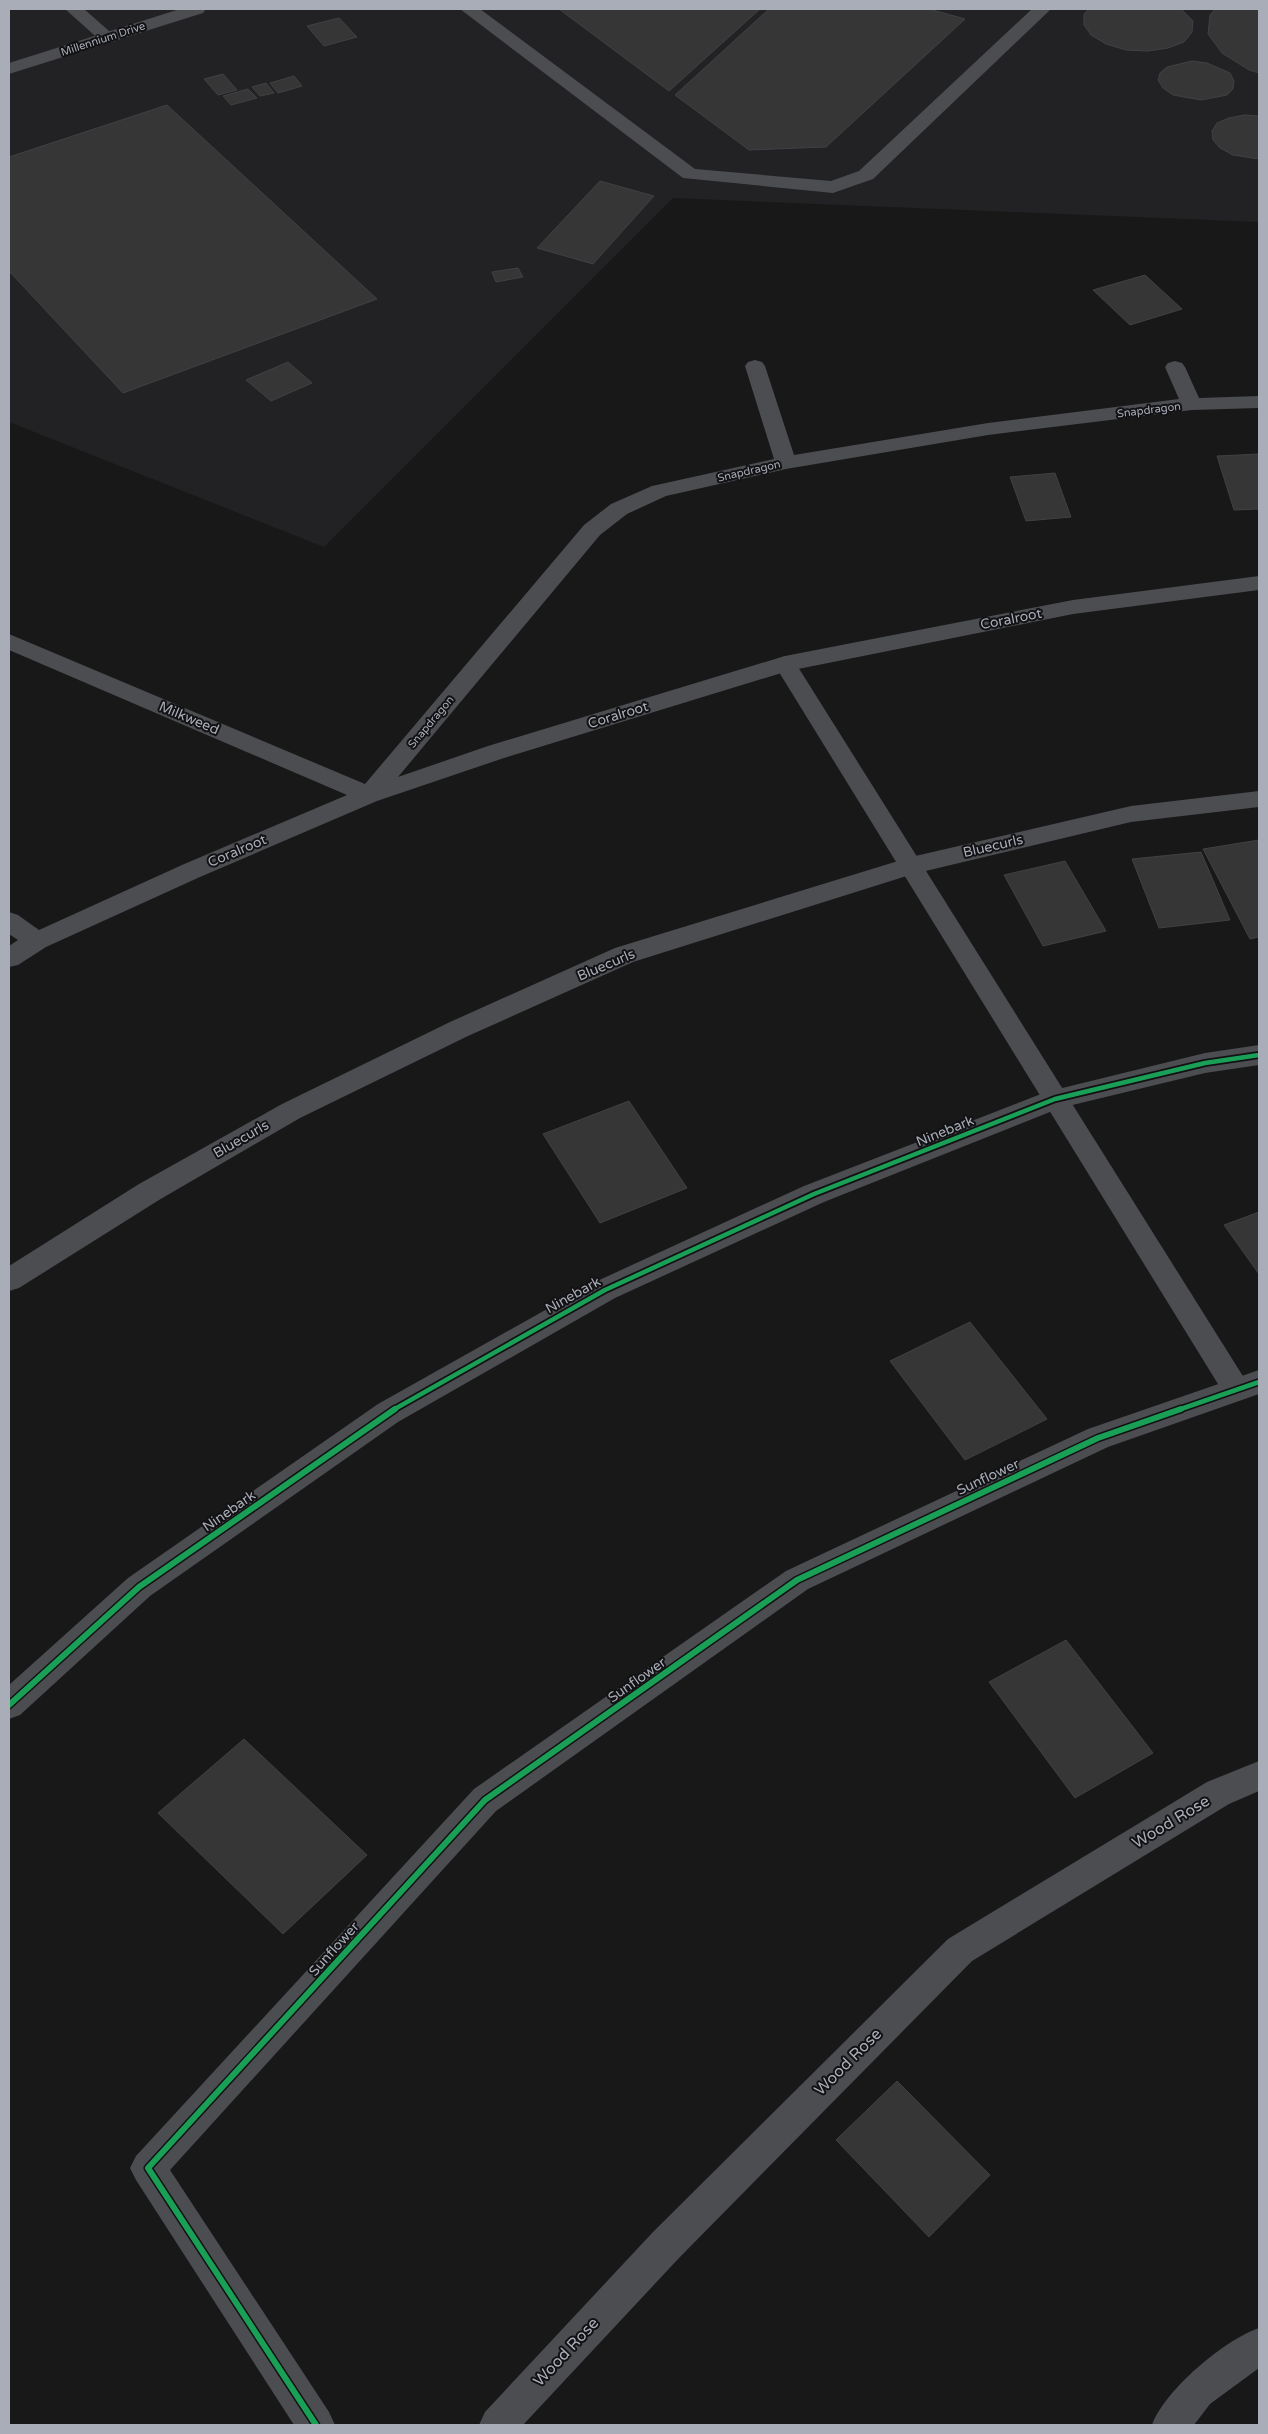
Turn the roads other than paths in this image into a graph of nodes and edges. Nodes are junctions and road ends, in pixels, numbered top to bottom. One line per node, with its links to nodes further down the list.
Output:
1 (74, 9): 5 (street)
2 (197, 9): 5 (street, Millennium Drive)
3 (469, 9): 4 (street)
4 (1042, 9)
5 (108, 38): 6 (street, Millennium Drive)
6 (9, 69)
7 (755, 366): 11 (street)
8 (1175, 367): 10 (street)
9 (1259, 402): 10 (street, Snapdragon)
10 (1192, 404): 11 (street, Snapdragon)
11 (786, 463): 15 (street, Snapdragon)
12 (1259, 583): 14 (street, Coralroot)
13 (9, 641): 15 (street, Milkweed)
14 (785, 664): 15 (street, Coralroot); 17 (street)
15 (369, 795): 19 (street, Coralroot)
16 (1259, 798): 17 (street, Bluecurls)
17 (911, 866): 22 (street); 23 (street, Bluecurls)
18 (9, 921): 19 (street)
19 (38, 941): 20 (street, Coralroot)
20 (9, 958)
21 (1259, 1055): 22 (street, Ninebark)
22 (1055, 1099): 24 (street); 25 (street, Ninebark)
23 (9, 1280)
24 (1248, 1386): 28 (street, Sunflower)
25 (9, 1705)
26 (1259, 1776): 29 (street, Wood Rose)
27 (1259, 2346): 30 (street)
28 (316, 2425)
29 (498, 2425)
30 (1171, 2425)

